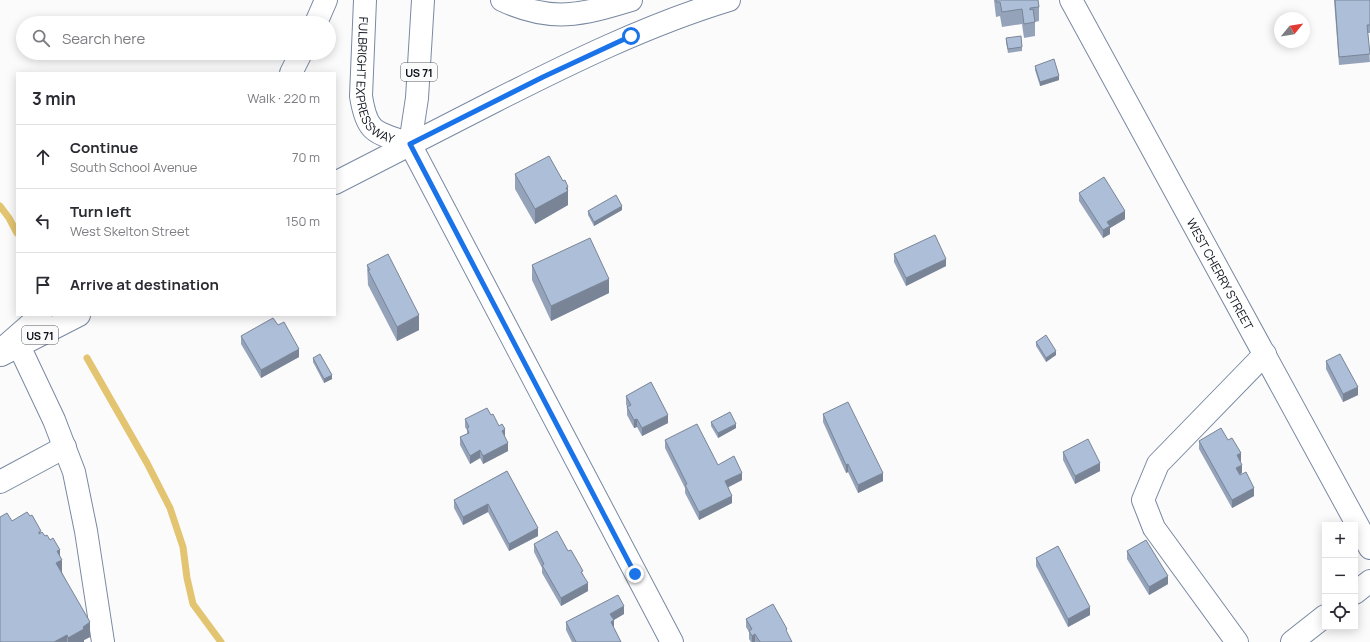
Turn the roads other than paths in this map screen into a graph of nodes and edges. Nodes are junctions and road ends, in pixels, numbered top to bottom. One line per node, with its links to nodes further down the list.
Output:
1 (326, 0): 8 (main road)
2 (365, 0): 11 (main road, FULBRIGHT EXPRESSWAY)
3 (423, 0): 11 (main road, US 71)
4 (502, 0): 5 (main road)
5 (631, 0)
6 (729, 0): 11 (main road)
7 (1071, 0): 16 (main road, WEST CHERRY STREET)
8 (319, 16)
9 (298, 60): 10 (main road)
10 (292, 72)
11 (410, 144): 12 (main road); 25 (main road)
12 (336, 182)
13 (41, 316): 15 (main road)
14 (77, 316): 15 (main road, US 71)
15 (10, 348): 17 (main road, US 71); 18 (main road)
16 (1265, 354): 20 (main road, WEST CHERRY STREET); 26 (main road)
17 (0, 356)
18 (65, 447): 19 (main road); 24 (main road)
19 (0, 482)
20 (1370, 548)
21 (1370, 581): 22 (main road)
22 (1358, 590)
23 (1322, 618): 27 (main road)
24 (103, 642)
25 (672, 642)
26 (1237, 642)
27 (1292, 642)

